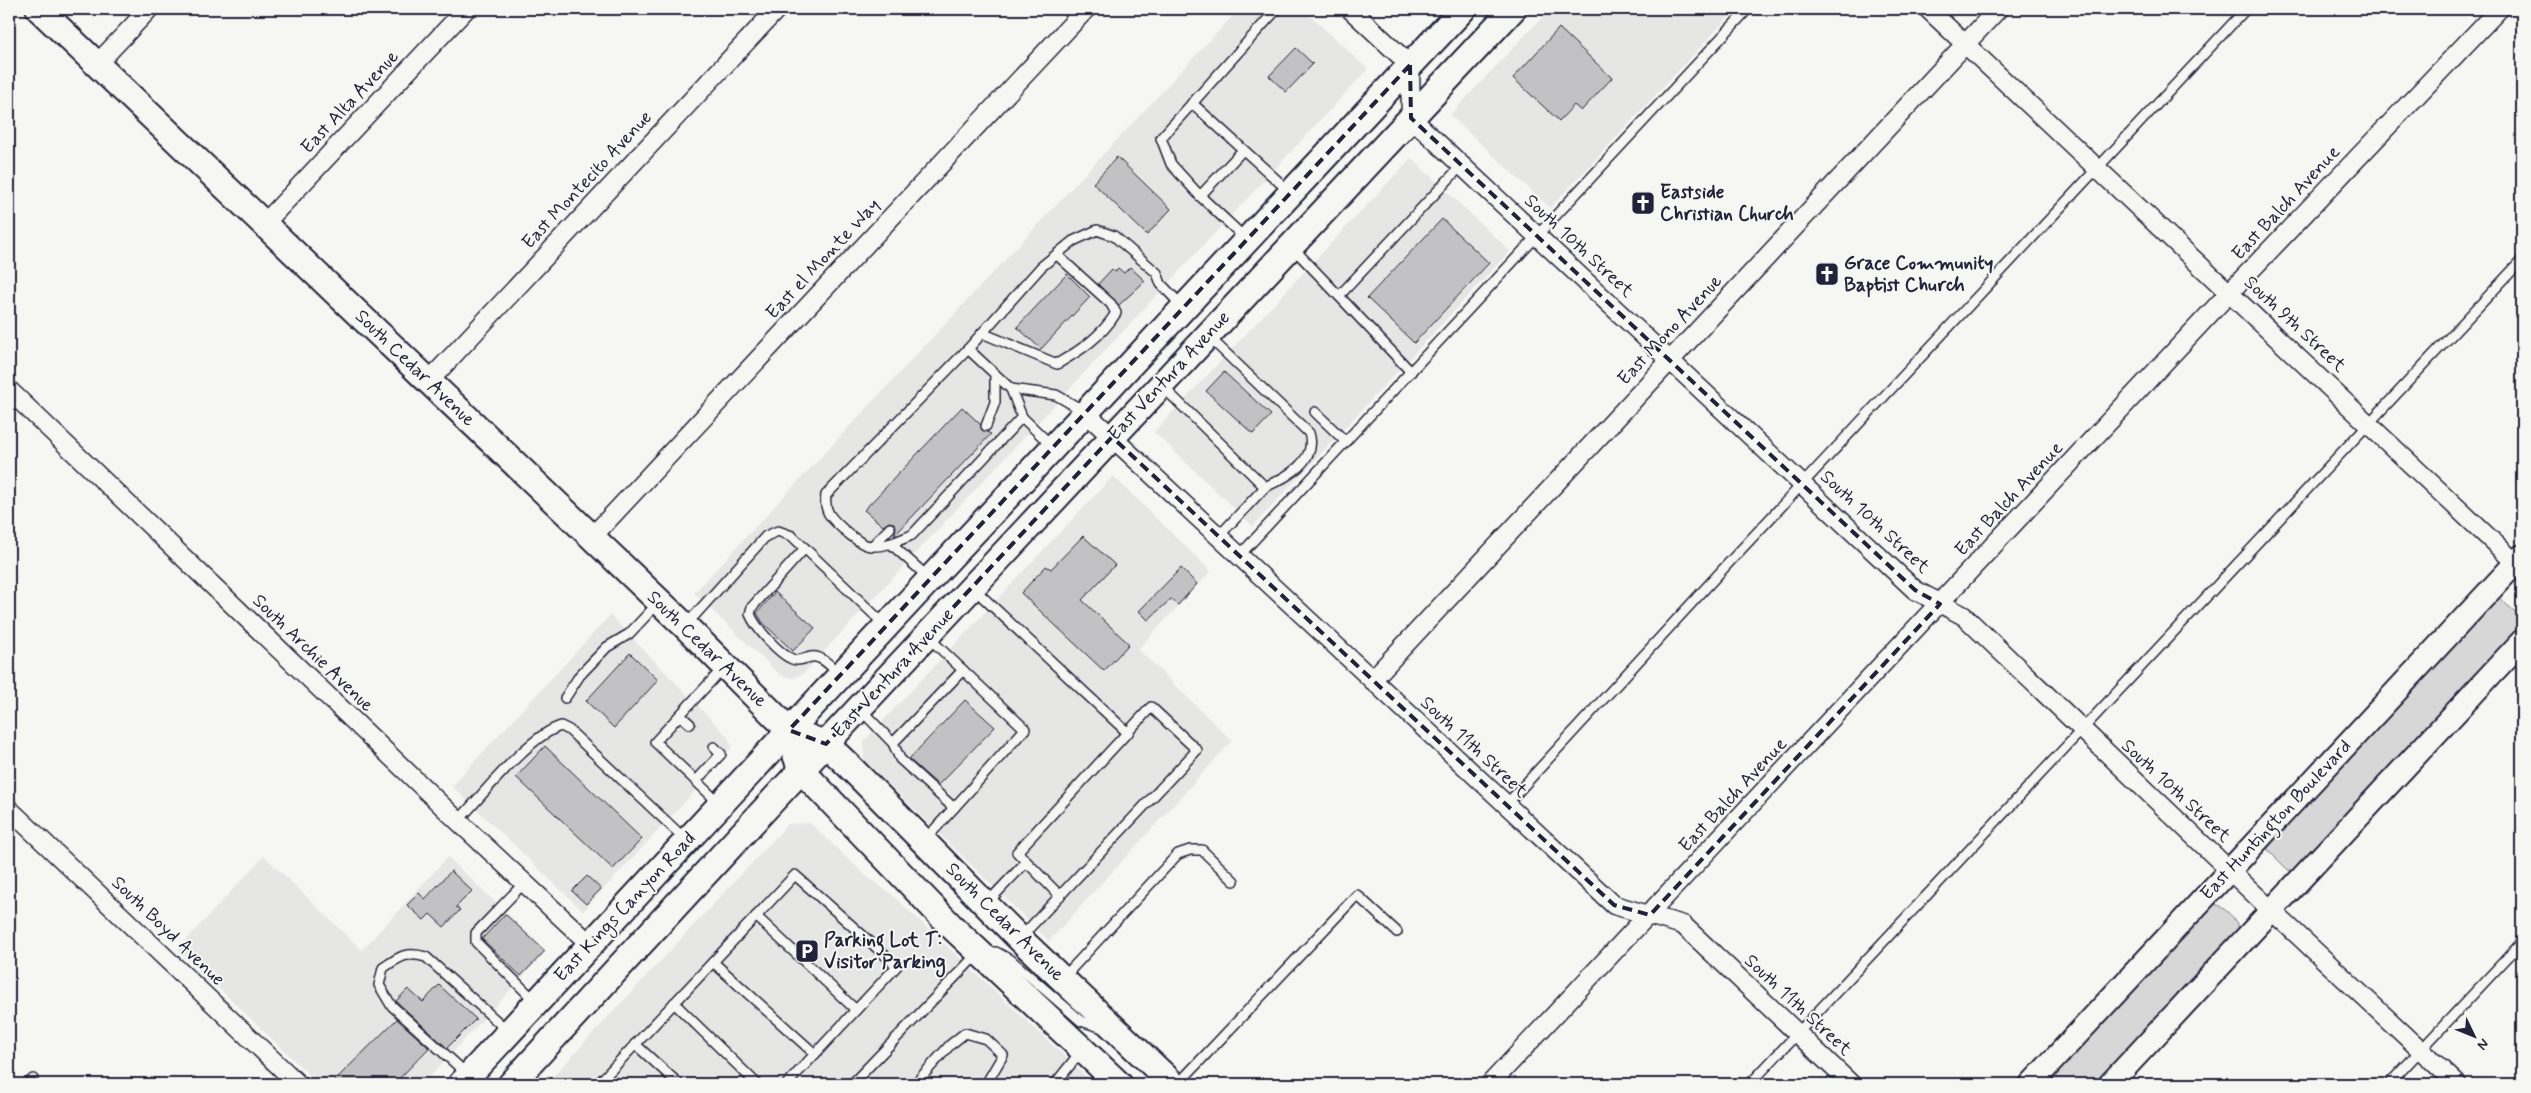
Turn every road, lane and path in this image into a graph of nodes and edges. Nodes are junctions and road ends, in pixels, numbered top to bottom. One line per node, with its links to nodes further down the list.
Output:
1 (40, 9): 16 (main road, South Cedar Avenue)
2 (149, 9): 16 (street)
3 (466, 9): 25 (street, East Alta Avenue)
4 (777, 9): 40 (street, East Montecito Avenue)
5 (1086, 9): 56 (street, East el Monte Way)
6 (1277, 9): 18 (lane)
7 (1350, 9): 17 (street)
8 (1463, 9): 17 (main road, East Ventura Avenue)
9 (1513, 9): 19 (main road, East Ventura Avenue)
10 (1748, 9): 26 (lane)
11 (1928, 9): 15 (street, South 9th Street)
12 (1998, 9): 15 (street, East Mono Avenue)
13 (2246, 9): 22 (lane)
14 (2499, 9): 31 (street, East Balch Avenue)
15 (1966, 43): 22 (street, South 9th Street); 37 (street, East Mono Avenue)
16 (97, 64): 25 (main road, South Cedar Avenue)
17 (1410, 65): 19 (street); 23 (main road, East Ventura Avenue)
18 (1192, 103): 20 (lane); 24 (lane)
19 (1411, 118): 21 (street, South 10th Street); 28 (main road, East Ventura Avenue)
20 (1242, 150): 23 (lane); 24 (lane)
21 (1461, 166): 26 (street, South 10th Street); 32 (lane)
22 (2098, 166): 31 (street, South 9th Street); 52 (lane)
23 (1291, 193): 27 (main road, East Ventura Avenue)
24 (1200, 196): 27 (lane)
25 (264, 224): 40 (main road, South Cedar Avenue)
26 (1538, 236): 37 (street, South 10th Street); 38 (lane)
27 (1247, 240): 33 (main road, East Ventura Avenue)
28 (1290, 246): 32 (lane); 35 (main road, East Ventura Avenue)
29 (1057, 255): 33 (lane); 34 (lane); 34 (lane)
30 (2522, 260): 47 (lane)
31 (2230, 292): 47 (street, South 9th Street); 65 (street, East Balch Avenue)
32 (1339, 296): 38 (lane)
33 (1184, 308): 45 (main road, East Ventura Avenue)
34 (982, 333): 36 (lane)
35 (1206, 336): 41 (main road, East Ventura Avenue); 53 (lane)
36 (968, 349): 39 (lane); 58 (lane)
37 (1670, 360): 52 (street, South 10th Street); 73 (street, East Mono Avenue)
38 (1411, 372): 50 (lane)
39 (995, 374): 42 (lane); 48 (lane)
40 (429, 381): 56 (main road, South Cedar Avenue)
41 (1160, 385): 49 (main road, East Ventura Avenue); 53 (lane)
42 (1011, 389): 45 (lane); 46 (lane)
43 (9, 390): 90 (street, South Archie Avenue)
44 (1315, 412): 50 (lane)
45 (1086, 413): 49 (street, South 11th Street); 51 (main road, East Ventura Avenue)
46 (1022, 417): 51 (lane); 57 (lane)
47 (2369, 424): 61 (street, South 9th Street); 79 (lane)
48 (986, 426)
49 (1112, 437): 55 (street, South 11th Street); 63 (main road, East Ventura Avenue)
50 (1346, 442): 60 (lane)
51 (1053, 447): 62 (main road, East Ventura Avenue)
52 (1803, 485): 65 (street, South 10th Street); 87 (lane)
53 (1265, 488): 55 (lane)
54 (890, 528): 58 (lane)
55 (1218, 537): 60 (street, South 11th Street)
56 (592, 538): 64 (main road, South Cedar Avenue)
57 (891, 544): 58 (lane); 62 (lane)
58 (872, 547)
59 (805, 548): 66 (lane); 67 (lane); 72 (lane)
60 (1239, 556): 73 (street, South 11th Street)
61 (2520, 562): 94 (street, East Huntington Boulevard)
62 (930, 579): 67 (main road, East Ventura Avenue)
63 (973, 588): 68 (main road, East Ventura Avenue); 80 (lane)
64 (659, 602): 66 (main road, South Cedar Avenue); 74 (lane)
65 (1940, 604): 79 (street, South 10th Street); 100 (street, East Balch Avenue)
66 (685, 626): 70 (main road, South Cedar Avenue)
67 (886, 626): 72 (main road, East Ventura Avenue)
68 (928, 636): 71 (lane); 75 (main road, East Ventura Avenue)
69 (2522, 641): 99 (street)
70 (725, 666): 76 (lane); 78 (main road, South Cedar Avenue)
71 (963, 670): 81 (lane); 88 (lane)
72 (840, 675): 78 (main road, East Ventura Avenue)
73 (1372, 680): 87 (street, South 11th Street)
74 (565, 698)
75 (860, 709): 81 (lane); 82 (main road, East Ventura Avenue)
76 (680, 715): 77 (lane); 85 (lane)
77 (690, 724)
78 (789, 730): 82 (main road, South Cedar Avenue); 84 (main road, South Cedar Avenue); 86 (main road, East Kings Canyon Road)
79 (2081, 730): 94 (street, South 10th Street); 113 (lane)
80 (1128, 733): 93 (lane); 97 (lane)
81 (893, 743): 88 (lane)
82 (826, 744): 84 (main road, East Kings Canyon Road); 92 (main road, South Cedar Avenue)
83 (714, 747): 85 (lane)
84 (801, 770): 106 (main road, South Cedar Avenue); 121 (main road, East Kings Canyon Road)
85 (696, 780): 86 (lane)
86 (721, 805): 91 (main road, East Kings Canyon Road)
87 (1505, 806): 100 (street, South 11th Street)
88 (954, 808): 92 (lane)
89 (9, 809): 120 (street, South Boyd Avenue)
90 (458, 821): 91 (lane); 96 (street, South Archie Avenue)
91 (687, 841): 105 (main road, East Kings Canyon Road)
92 (924, 841): 98 (main road, South Cedar Avenue)
93 (1026, 862): 97 (lane); 98 (lane)
94 (2229, 870): 99 (street, South 10th Street); 136 (street, East Huntington Boulevard)
95 (1234, 881): 108 (lane)
96 (524, 882): 105 (street, South Archie Avenue); 109 (lane)
97 (1060, 896): 103 (lane)
98 (986, 904): 103 (main road, South Cedar Avenue)
99 (2270, 910): 117 (street, South 10th Street); 137 (street)
100 (1650, 915): 113 (street, South 11th Street); 133 (street, East Balch Avenue)
101 (756, 916): 107 (lane); 111 (lane); 111 (lane)
102 (1397, 932): 132 (lane)
103 (1019, 938): 108 (main road, South Cedar Avenue)
104 (2522, 942): 117 (lane)
105 (590, 944): 109 (main road, East Kings Canyon Road)
106 (979, 952): 114 (lane); 116 (main road, South Cedar Avenue); 126 (lane)
107 (713, 962): 110 (lane); 118 (lane)
108 (1062, 979): 114 (main road, South Cedar Avenue)
109 (536, 1002): 112 (main road, East Kings Canyon Road)
110 (674, 1004): 115 (lane); 124 (lane)
111 (856, 1010): 118 (lane)
112 (509, 1032): 119 (main road, East Kings Canyon Road); 119 (lane)
113 (1796, 1034): 134 (lane); 135 (street, South 11th Street)
114 (1120, 1035): 131 (main road, South Cedar Avenue)
115 (636, 1044): 122 (lane); 123 (lane)
116 (1082, 1050): 129 (lane); 130 (main road, South Cedar Avenue)
117 (2420, 1050): 138 (lane); 139 (street, South 10th Street)
118 (815, 1054): 125 (lane)
119 (465, 1080)
120 (298, 1084)
121 (511, 1084)
122 (598, 1084)
123 (679, 1084)
124 (757, 1084)
125 (787, 1084)
126 (852, 1084)
127 (915, 1084): 128 (lane)
128 (986, 1084)
129 (1055, 1084)
130 (1119, 1084)
131 (1173, 1084)
132 (1178, 1084)
133 (1490, 1084)
134 (1750, 1084)
135 (1850, 1084)
136 (2031, 1084)
137 (2110, 1084)
138 (2389, 1084)
139 (2457, 1084)

